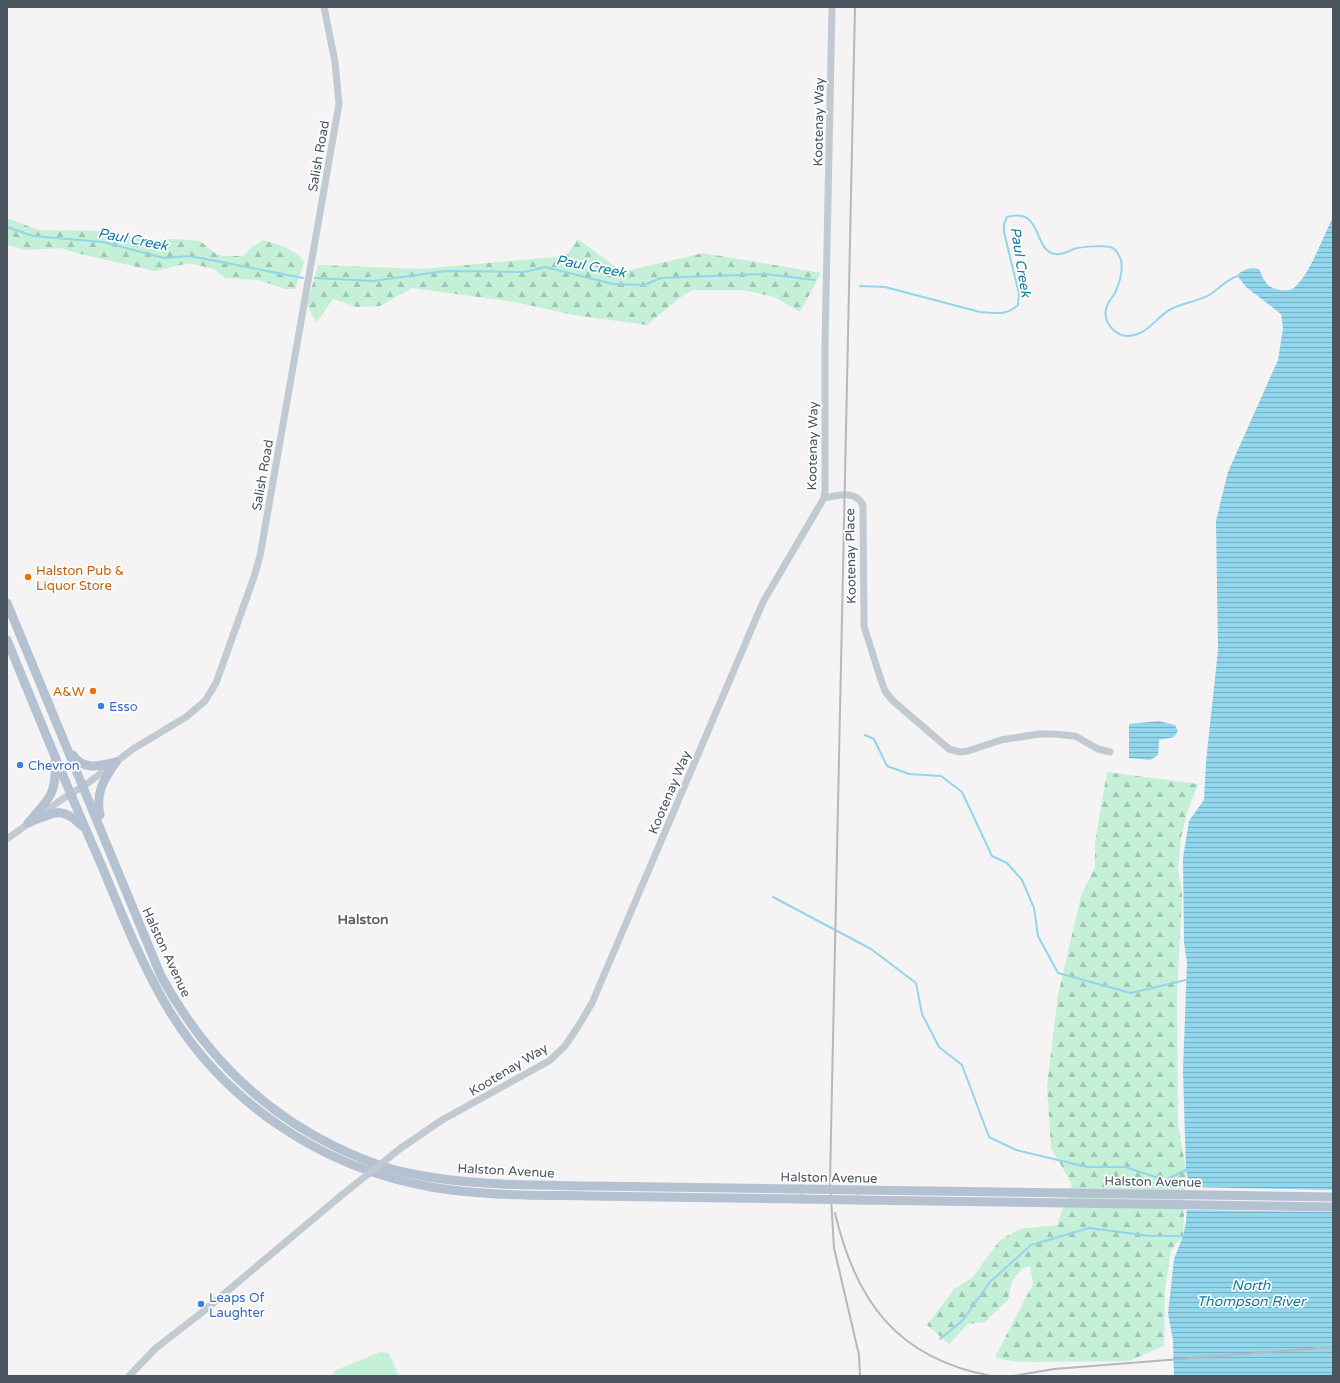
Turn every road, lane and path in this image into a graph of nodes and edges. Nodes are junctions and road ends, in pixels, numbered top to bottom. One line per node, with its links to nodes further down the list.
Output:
1 (324, 7): 9 (street, Salish Road)
2 (832, 7): 3 (street, Kootenay Way)
3 (824, 498): 7 (street, Kootenay Place); 18 (street, Kootenay Way, bridge)
4 (7, 603): 6 (main road, Halston Avenue)
5 (7, 640): 8 (main road, Halston Avenue)
6 (66, 744): 9 (main road); 10 (main road, Halston Avenue)
7 (1110, 752)
8 (54, 754): 11 (main road, Halston Avenue); 12 (main road)
9 (116, 762): 10 (street, Salish Road); 14 (main road)
10 (84, 786): 11 (street, Salish Road); 14 (main road, Halston Avenue)
11 (70, 794): 12 (street, Salish Road); 13 (main road, Halston Avenue)
12 (28, 823): 13 (main road); 15 (street, Salish Road)
13 (85, 828): 17 (main road, Halston Avenue, bridge)
14 (104, 835): 16 (main road, Halston Avenue, bridge)
15 (7, 839)
16 (1333, 1197)
17 (1333, 1207)
18 (129, 1376)

